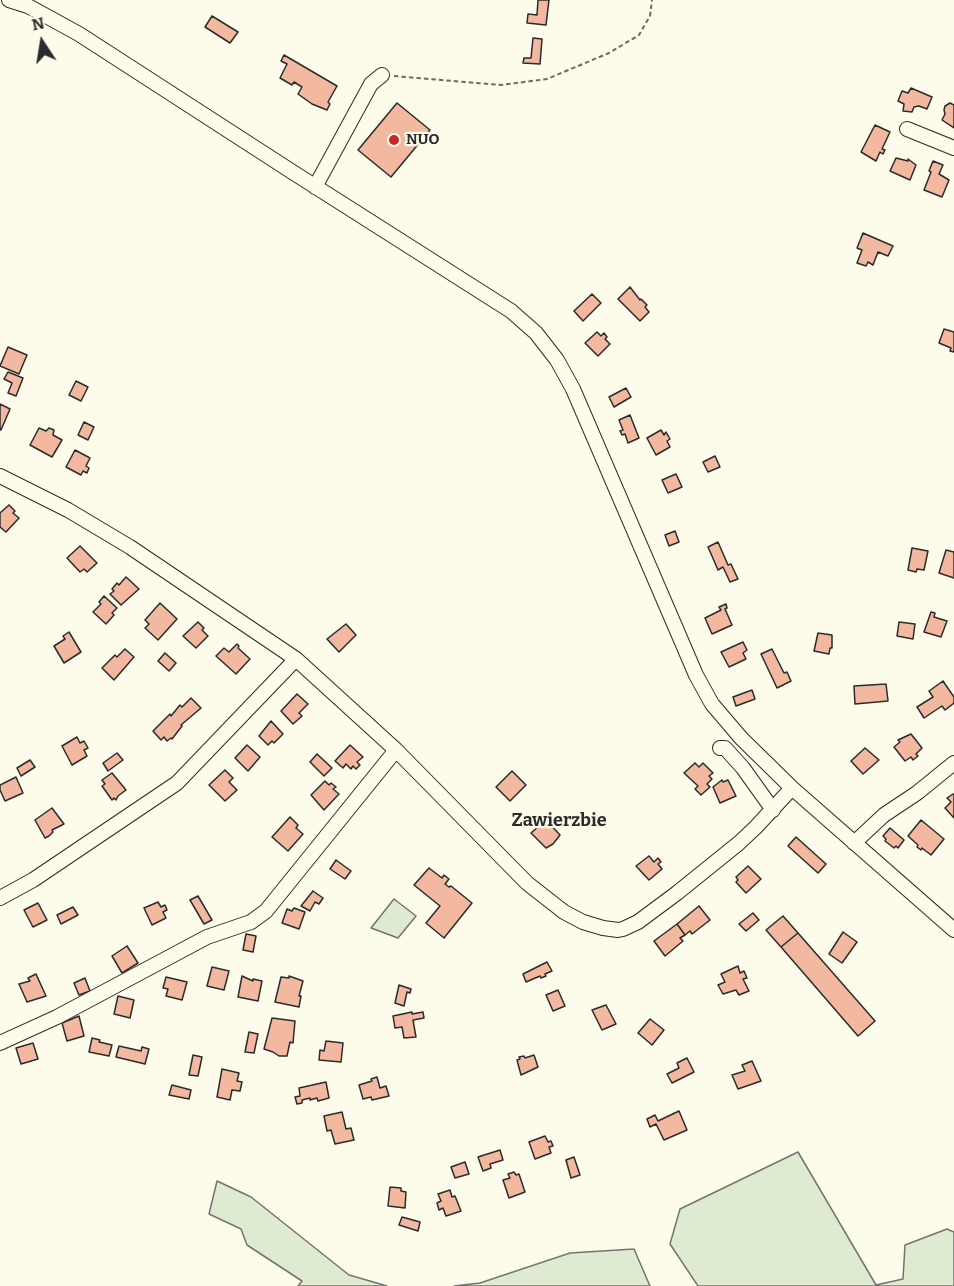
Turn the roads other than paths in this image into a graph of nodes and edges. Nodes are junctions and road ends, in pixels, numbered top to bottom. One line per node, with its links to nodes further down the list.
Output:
1 (9, 0): 5 (street)
2 (382, 75): 5 (street)
3 (907, 129): 4 (street)
4 (954, 148)
5 (315, 187): 11 (street)
6 (0, 476): 7 (street)
7 (296, 659): 9 (street); 14 (street)
8 (720, 748): 12 (street)
9 (396, 750): 12 (street); 16 (street)
10 (954, 763): 13 (street)
11 (792, 788): 12 (street); 13 (street)
12 (773, 810)
13 (854, 843): 15 (street)
14 (0, 898)
15 (954, 930)
16 (0, 1043)

